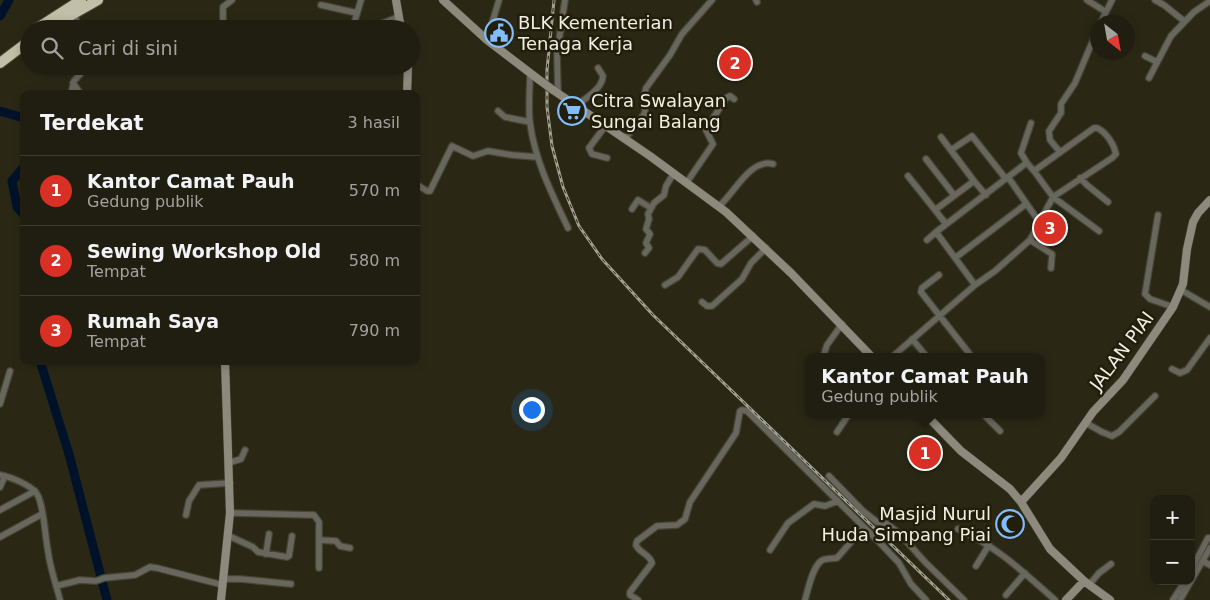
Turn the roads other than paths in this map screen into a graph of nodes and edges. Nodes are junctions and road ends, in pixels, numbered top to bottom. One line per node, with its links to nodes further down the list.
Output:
1 (98, 0): 13 (highway)
2 (232, 0): 22 (street)
3 (361, 0): 16 (street)
4 (396, 0): 18 (street)
5 (443, 0): 27 (street)
6 (499, 0): 27 (street)
7 (565, 0): 44 (street)
8 (712, 0): 52 (street)
9 (1087, 0): 15 (street)
10 (1112, 0): 15 (street)
11 (1155, 0): 26 (street)
12 (1210, 1): 26 (street)
13 (77, 5): 19 (highway); 20 (highway); 21 (street)
14 (320, 5): 16 (street)
15 (1106, 12): 17 (street)
16 (357, 13): 23 (street)
17 (1104, 15)
18 (398, 17): 24 (street); 25 (street)
19 (51, 20)
20 (58, 20)
21 (77, 20)
22 (223, 20)
23 (355, 20)
24 (392, 20)
25 (399, 20)
26 (1184, 21): 33 (street)
27 (487, 40): 36 (street)
28 (20, 41): 31 (highway)
29 (1090, 47): 54 (street)
30 (20, 48): 34 (highway)
31 (0, 56)
32 (1145, 56): 33 (street)
33 (1157, 62): 39 (street)
34 (0, 63)
35 (598, 68): 46 (street)
36 (530, 73): 44 (street, bridge); 48 (street)
37 (79, 75): 40 (street)
38 (408, 75): 43 (street)
39 (1149, 78)
40 (73, 83): 41 (street); 42 (street)
41 (72, 90)
42 (78, 90)
43 (407, 90)
44 (556, 91): 46 (street)
45 (734, 100): 66 (street)
46 (576, 106): 50 (street)
47 (498, 111): 48 (street)
48 (530, 122): 55 (street)
49 (1031, 123): 58 (street)
50 (606, 125): 52 (street); 56 (street)
51 (941, 137): 53 (street)
52 (625, 138): 61 (street)
53 (951, 150): 63 (street); 65 (street)
54 (1060, 152): 60 (street); 64 (street)
55 (537, 157): 67 (street); 81 (street)
56 (607, 158)
57 (926, 159): 68 (street)
58 (1027, 163): 60 (street); 63 (street)
59 (774, 164): 74 (street)
60 (1034, 171): 70 (street)
61 (674, 173): 66 (street); 75 (street)
62 (908, 176): 77 (street)
63 (1007, 178): 69 (street); 73 (street)
64 (1080, 178): 70 (street); 72 (street)
65 (974, 181): 68 (street); 69 (street)
66 (686, 182): 74 (street)
67 (420, 187)
68 (954, 195): 77 (street)
69 (986, 195): 80 (street)
70 (1053, 197): 79 (street); 82 (street)
71 (1210, 200): 94 (street, JALAN PIAI)
72 (1108, 202)
73 (1026, 204): 79 (street); 89 (street)
74 (719, 206): 84 (street)
75 (651, 208): 76 (street); 88 (street)
76 (632, 209)
77 (936, 210): 80 (street)
78 (1158, 215): 96 (street)
79 (1040, 223): 86 (street)
80 (946, 224): 83 (street)
81 (568, 228)
82 (1099, 231)
83 (936, 232): 85 (street); 89 (street)
84 (753, 236): 87 (street); 92 (street)
85 (927, 240)
86 (1030, 240): 90 (street); 93 (street)
87 (766, 248): 95 (street); 99 (street)
88 (645, 253)
89 (955, 258): 93 (street)
90 (1051, 268)
91 (940, 275): 98 (street)
92 (665, 285)
93 (975, 285): 98 (street)
94 (1181, 290): 96 (street, JALAN PIAI); 97 (street)
95 (702, 302)
96 (1173, 307): 117 (street, JALAN PIAI)
97 (1210, 307)
98 (940, 315): 101 (street); 106 (street)
99 (842, 324): 102 (street); 103 (street)
100 (1210, 338): 108 (street)
101 (912, 339): 104 (street); 105 (street)
102 (824, 353)
103 (868, 353)
104 (896, 353)
105 (924, 353)
106 (969, 353)
107 (225, 365): 121 (street)
108 (1172, 369)
109 (10, 371): 111 (street)
110 (0, 375): 111 (street)
111 (6, 378): 113 (street)
112 (1155, 396): 117 (street)
113 (0, 404)
114 (846, 418): 119 (street)
115 (929, 418): 128 (street)
116 (988, 418): 118 (street)
117 (1086, 423): 128 (street, JALAN PIAI)
118 (1000, 431)
119 (837, 432)
120 (245, 450): 121 (street)
121 (228, 463): 124 (street)
122 (2, 476): 125 (street); 126 (street)
123 (829, 476): 166 (street)
124 (230, 483): 130 (street); 132 (street)
125 (0, 487)
126 (35, 491): 129 (street); 131 (street)
127 (838, 502): 133 (street); 144 (street); 163 (street)
128 (1021, 502): 155 (street)
129 (0, 510)
130 (230, 513): 136 (street); 140 (street)
131 (42, 514): 139 (street); 159 (street)
132 (186, 515)
133 (864, 527): 164 (street); 165 (street)
134 (958, 529): 141 (street)
135 (269, 534): 145 (street)
136 (229, 536): 145 (street); 154 (street)
137 (292, 536): 145 (street)
138 (1209, 536): 147 (street)
139 (0, 537)
140 (319, 540): 142 (street); 151 (street)
141 (989, 545): 150 (street); 152 (street)
142 (350, 548)
143 (1210, 548): 146 (street)
144 (770, 550)
145 (266, 554)
146 (1203, 561): 149 (street); 153 (street)
147 (1195, 562)
148 (1112, 564): 155 (street)
149 (1210, 565)
150 (976, 566)
151 (319, 568)
152 (1025, 573): 160 (street); 167 (street)
153 (1195, 574)
154 (224, 582): 156 (street); 159 (street); 162 (street)
155 (1087, 583): 168 (street); 169 (street)
156 (291, 584)
157 (1182, 585): 170 (street)
158 (1189, 585): 171 (street)
159 (56, 586): 161 (street)
160 (1006, 595)
161 (60, 600)
162 (221, 600)
163 (638, 600)
164 (805, 600)
165 (926, 600)
166 (964, 600)
167 (1055, 600)
168 (1066, 600)
169 (1110, 600)
170 (1173, 600)
171 (1180, 600)

